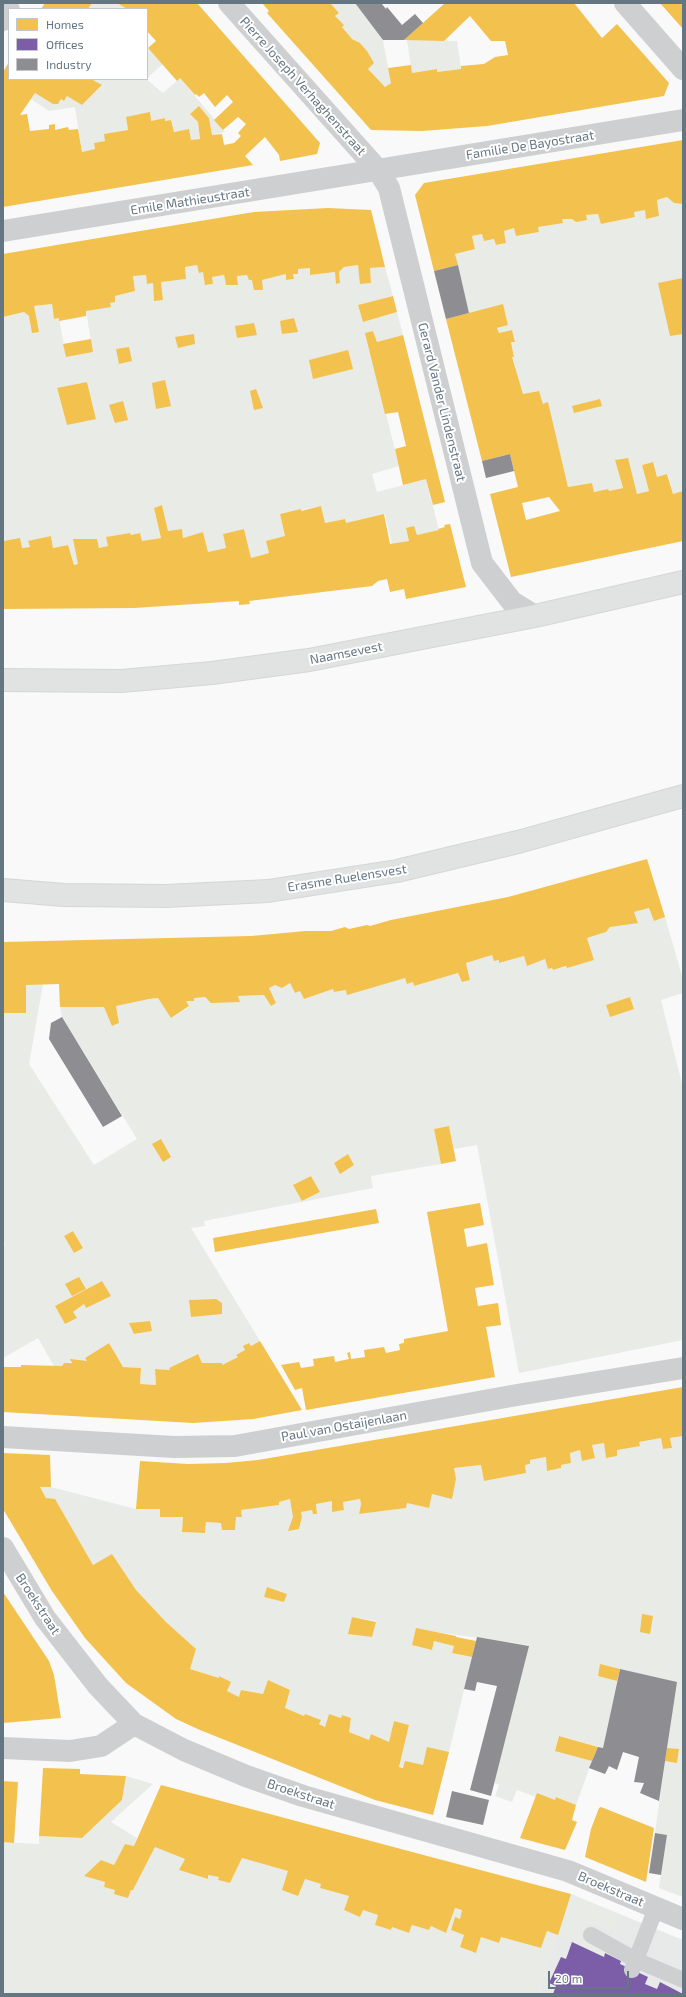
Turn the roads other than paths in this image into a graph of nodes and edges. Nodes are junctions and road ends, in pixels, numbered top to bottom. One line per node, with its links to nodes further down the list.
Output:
1 (229, 3): 5 (street, Pierre Joseph Verhaghenstraat)
2 (626, 3): 3 (street)
3 (683, 68)
4 (683, 120): 5 (street, Familie De Bayostraat)
5 (378, 170): 6 (street, Emile Mathieustraat); 8 (street, Gerard Vander Lindenstraat)
6 (3, 231)
7 (683, 582): 8 (main road, Naamsevest)
8 (536, 616): 9 (main road, Naamsevest)
9 (3, 680)
10 (683, 796): 11 (main road, Erasme Ruelensvest)
11 (3, 890)
12 (683, 1368): 13 (street, Paul van Ostaijenlaan)
13 (3, 1437)
14 (3, 1548): 15 (street, Broekstraat)
15 (134, 1724): 16 (street); 17 (street, Broekstraat)
16 (3, 1748)
17 (656, 1908): 18 (street, Broekstraat); 20 (lane)
18 (683, 1919)
19 (591, 1935): 20 (lane)
20 (634, 1965): 21 (lane)
21 (683, 1980)

